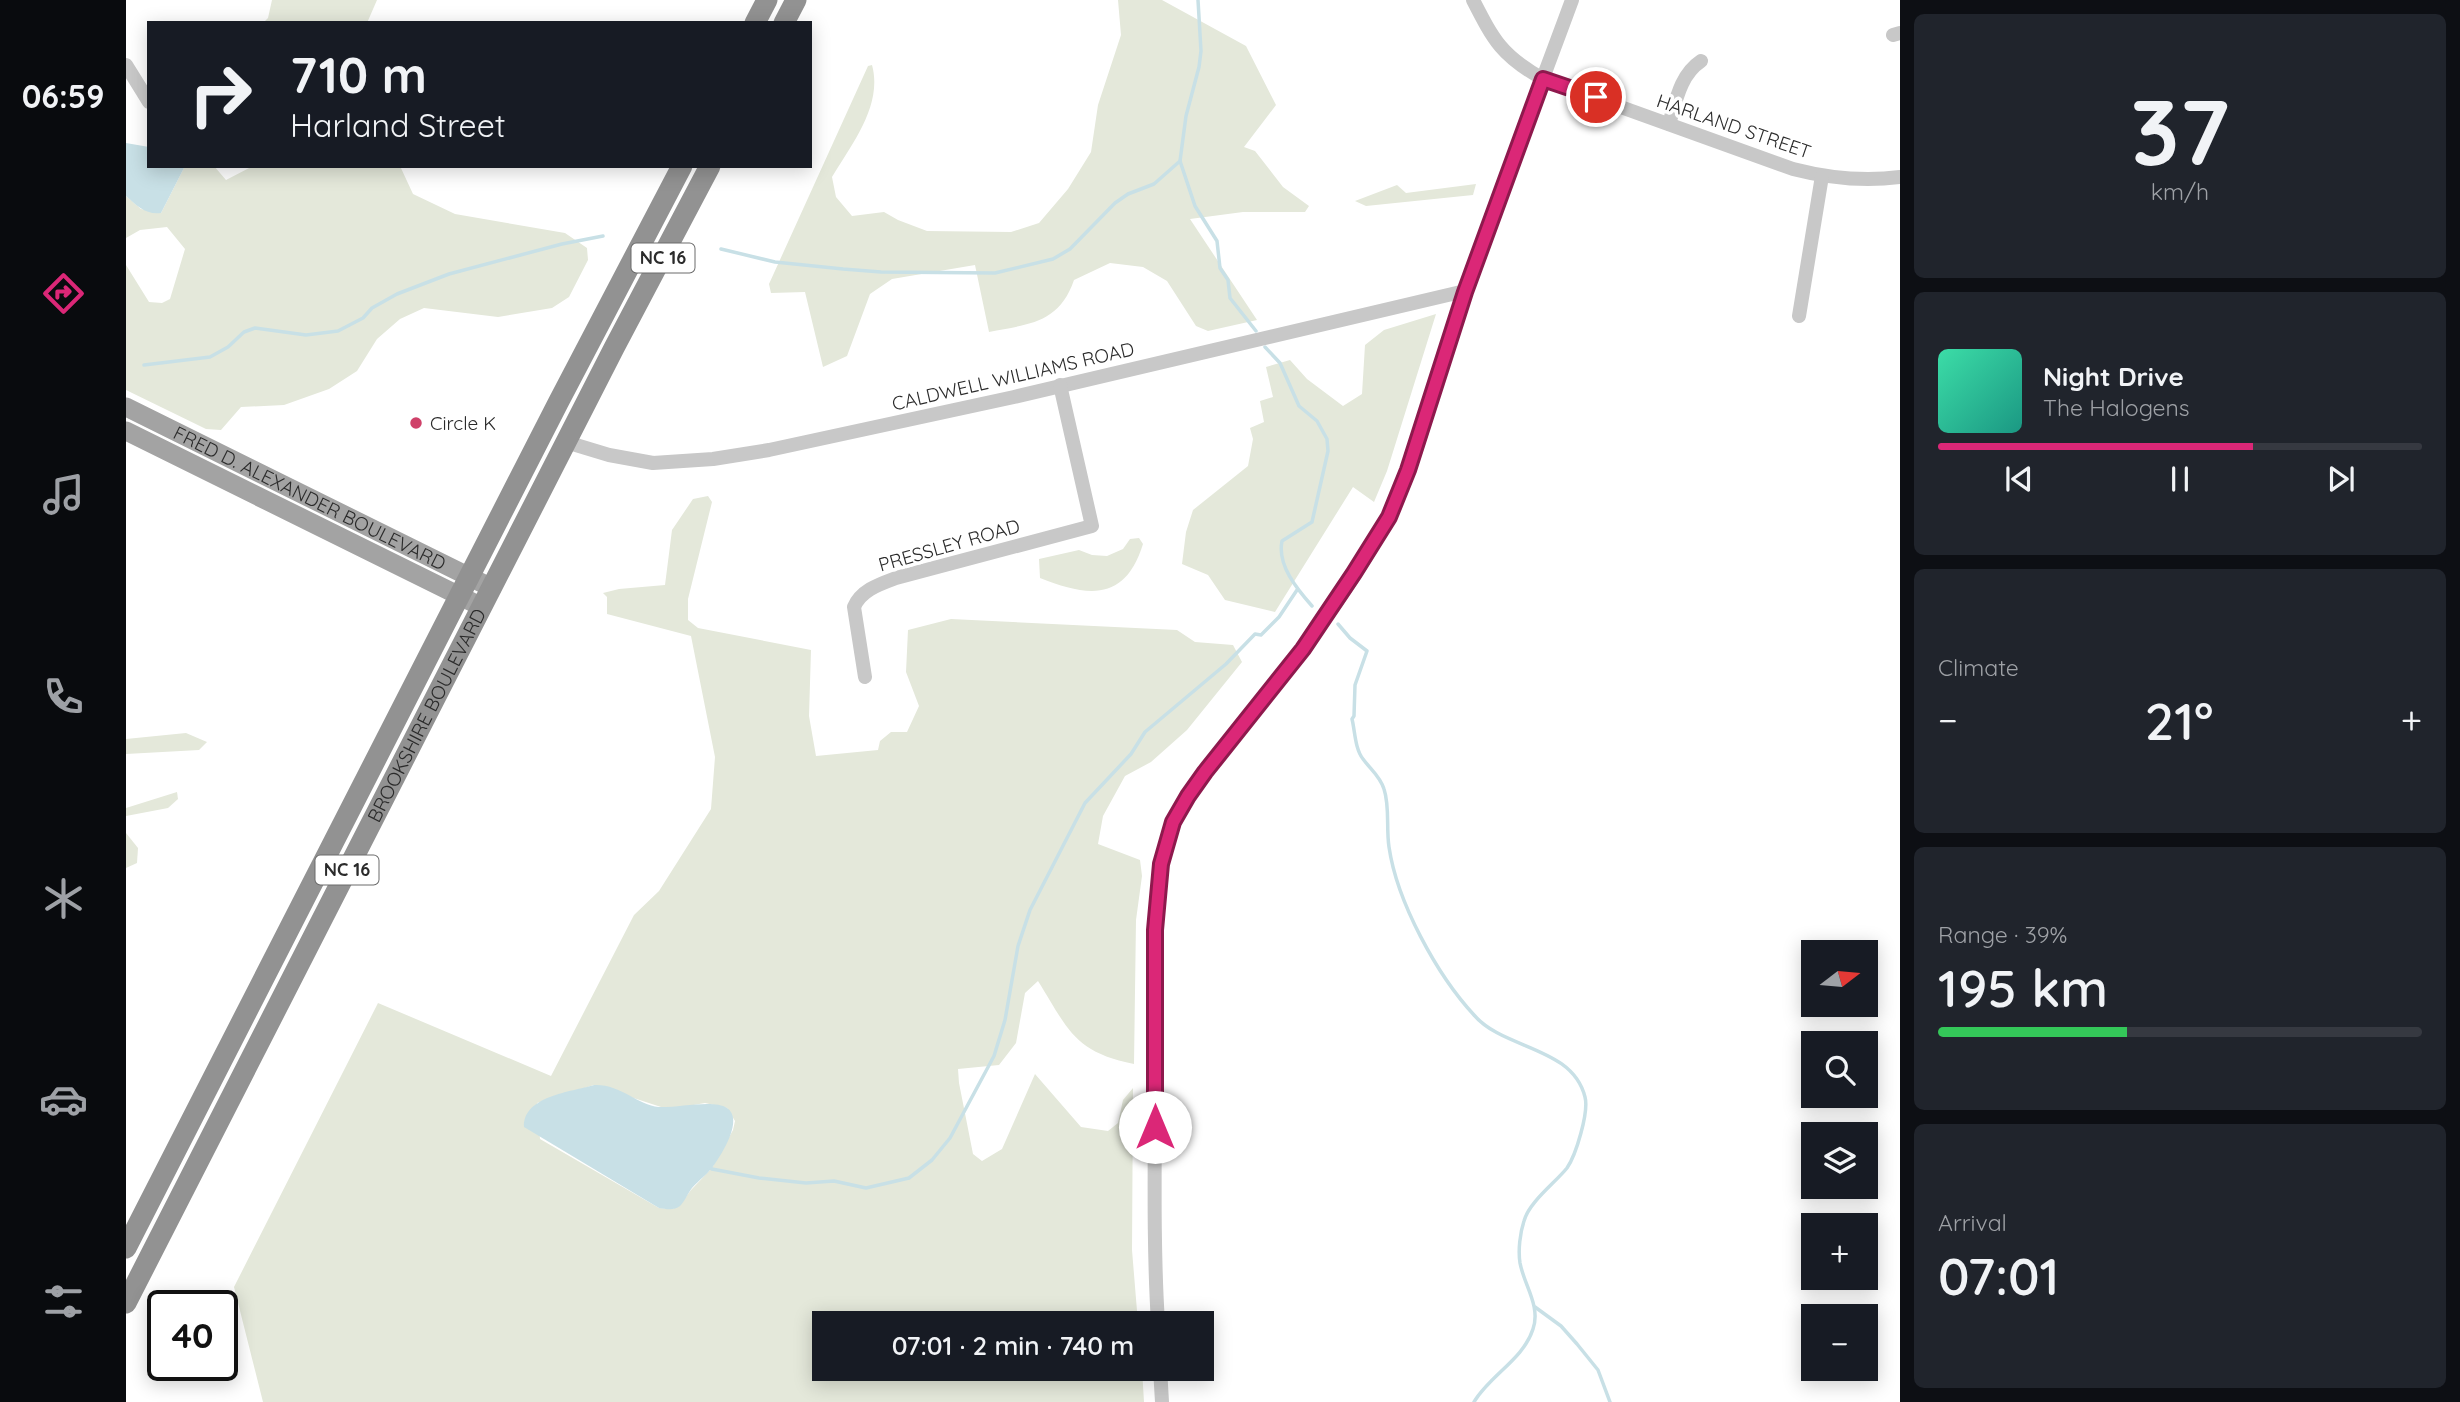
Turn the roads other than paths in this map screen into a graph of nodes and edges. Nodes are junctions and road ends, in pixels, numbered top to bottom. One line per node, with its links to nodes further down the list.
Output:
1 (767, 0): 5 (highway)
2 (796, 0): 6 (highway)
3 (1473, 0): 9 (street, HARLAND STREET)
4 (1572, 0): 9 (street)
5 (756, 21)
6 (785, 21)
7 (1700, 61): 11 (street)
8 (126, 65): 10 (street)
9 (1543, 79): 11 (street, HARLAND STREET); 17 (street)
10 (147, 99)
11 (1669, 124): 14 (street, HARLAND STREET)
12 (681, 168): 16 (highway, BROOKSHIRE BOULEVARD / NC 16)
13 (709, 168): 23 (highway, BROOKSHIRE BOULEVARD / NC 16)
14 (1822, 176): 15 (street, HARLAND STREET); 18 (street)
15 (1900, 177)
16 (626, 272): 22 (highway, BROOKSHIRE BOULEVARD / NC 16); 23 (highway)
17 (1465, 292): 19 (street, CALDWELL WILLIAMS ROAD); 34 (street)
18 (1798, 316)
19 (1060, 385): 23 (street, CALDWELL WILLIAMS ROAD); 27 (street, PRESSLEY ROAD)
20 (126, 407): 25 (main road, FRED D. ALEXANDER BOULEVARD)
21 (126, 430): 25 (main road, FRED D. ALEXANDER BOULEVARD)
22 (539, 441): 24 (highway); 25 (highway, BROOKSHIRE BOULEVARD / NC 16)
23 (566, 442): 24 (highway, BROOKSHIRE BOULEVARD / NC 16)
24 (517, 539): 26 (highway, BROOKSHIRE BOULEVARD / NC 16)
25 (465, 587): 26 (main road, FRED D. ALEXANDER BOULEVARD); 28 (highway, BROOKSHIRE BOULEVARD / NC 16)
26 (487, 598): 30 (highway, BROOKSHIRE BOULEVARD / NC 16)
27 (865, 677)
28 (390, 734): 29 (highway, BROOKSHIRE BOULEVARD / NC 16); 30 (highway)
29 (329, 852): 31 (highway); 32 (highway, BROOKSHIRE BOULEVARD / NC 16)
30 (351, 863): 31 (highway, BROOKSHIRE BOULEVARD / NC 16)
31 (271, 1023): 33 (highway, BROOKSHIRE BOULEVARD / NC 16)
32 (126, 1248)
33 (126, 1303)
34 (1158, 1311)
35 (1161, 1381): 36 (street)
36 (1162, 1402)

